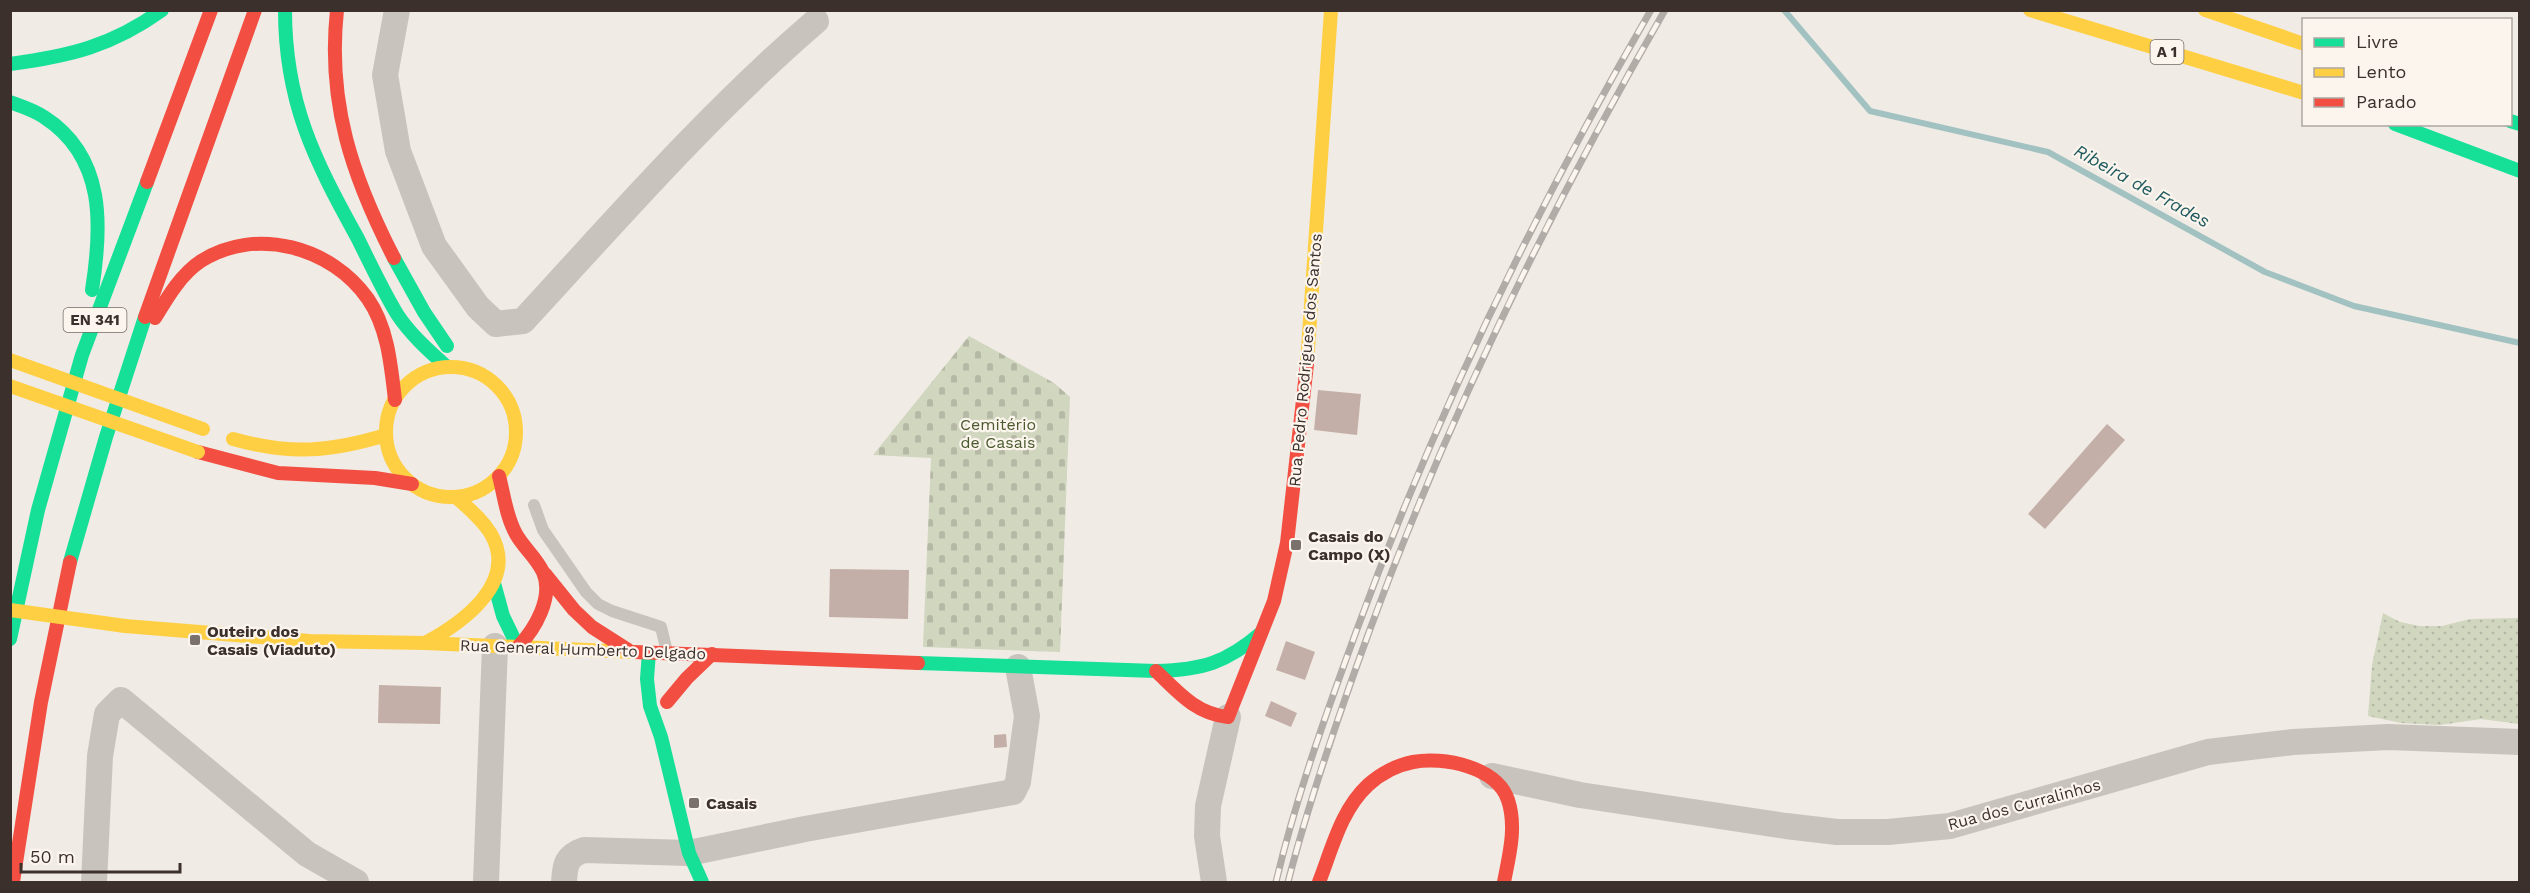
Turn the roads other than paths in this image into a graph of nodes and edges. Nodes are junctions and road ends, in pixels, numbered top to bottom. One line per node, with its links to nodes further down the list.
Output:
1 (162, 10): 12 (main road)
2 (211, 10): 17 (main road, EN 341)
3 (255, 10): 21 (main road, EN 341)
4 (285, 10): 19 (main road)
5 (337, 10): 20 (main road)
6 (397, 10): 10 (street)
7 (1331, 10): 32 (main road, Rua Pedro Rodrigues dos Santos)
8 (2030, 10): 13 (main road, A 1)
9 (2205, 10): 11 (main road)
10 (816, 21)
11 (2302, 43)
12 (10, 64)
13 (2302, 92)
14 (10, 102): 17 (main road)
15 (2400, 126): 16 (main road)
16 (2520, 171)
17 (82, 356): 33 (main road, EN 341)
18 (10, 360): 24 (main road, bridge)
19 (447, 367): 20 (main road); 23 (main road)
20 (464, 368): 25 (main road)
21 (126, 370): 23 (main road); 53 (main road, EN 341)
22 (10, 386): 26 (main road, bridge)
23 (394, 400): 24 (main road)
24 (386, 435): 26 (main road)
25 (500, 476): 27 (main road); 29 (main road)
26 (412, 484): 27 (main road)
27 (456, 498): 30 (main road)
28 (534, 505): 39 (lane)
29 (545, 574): 35 (main road); 37 (main road)
30 (494, 583): 34 (main road); 35 (main road)
31 (10, 610): 34 (main road, Rua General Humberto Delgado, bridge)
32 (1261, 633): 44 (main road, Rua General Humberto Delgado); 48 (main road, Rua Pedro Rodrigues dos Santos)
33 (10, 639)
34 (425, 643): 35 (main road, Rua General Humberto Delgado)
35 (506, 646): 36 (main road, Rua General Humberto Delgado); 56 (street)
36 (600, 650): 37 (main road, Rua General Humberto Delgado); 41 (main road)
37 (629, 651): 38 (main road, Rua General Humberto Delgado)
38 (649, 652): 39 (main road, Rua General Humberto Delgado); 47 (main road)
39 (667, 652): 40 (main road, Rua General Humberto Delgado); 46 (main road)
40 (712, 654): 42 (main road, Rua General Humberto Delgado); 46 (main road)
41 (616, 665)
42 (1018, 667): 43 (main road, Rua General Humberto Delgado); 52 (street)
43 (1156, 671): 44 (main road, Rua General Humberto Delgado); 48 (main road)
44 (1181, 671): 48 (main road)
45 (633, 681): 47 (main road)
46 (668, 702): 49 (main road)
47 (650, 706): 49 (main road)
48 (1231, 709): 58 (street)
49 (661, 737): 52 (main road)
50 (2520, 742): 51 (street, Rua dos Curralinhos)
51 (1492, 776): 59 (main road); 60 (main road)
52 (696, 869): 57 (street)
53 (13, 882)
54 (94, 882): 55 (street)
55 (356, 882)
56 (486, 882)
57 (564, 882)
58 (1214, 882)
59 (1319, 882)
60 (1504, 882)

